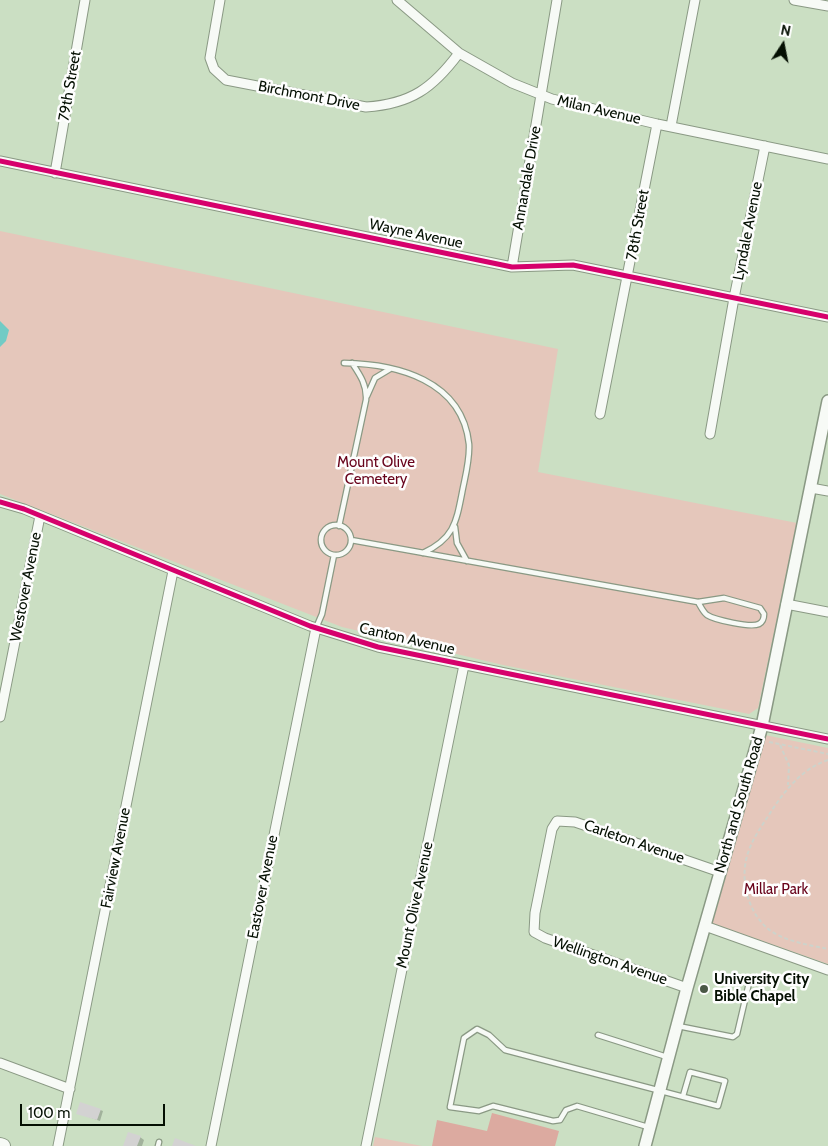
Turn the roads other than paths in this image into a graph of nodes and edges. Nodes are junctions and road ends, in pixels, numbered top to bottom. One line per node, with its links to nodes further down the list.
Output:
1 (85, 0): 15 (street, 79th Street)
2 (220, 0): 8 (street, Birchmont Drive)
3 (397, 0): 8 (street, Milan Avenue)
4 (557, 0): 9 (street, Annandale Drive)
5 (695, 0): 11 (street)
6 (794, 0): 7 (street)
7 (828, 6)
8 (459, 53): 9 (street, Milan Avenue)
9 (541, 94): 10 (street, Milan Avenue); 16 (street, Annandale Drive)
10 (656, 124): 11 (street, Milan Avenue); 17 (street, 78th Street)
11 (671, 126): 12 (street, Milan Avenue)
12 (765, 146): 13 (street, Milan Avenue); 18 (street, Lyndale Avenue)
13 (828, 158)
14 (0, 161): 15 (street, Wayne Avenue)
15 (55, 173): 16 (street, Wayne Avenue)
16 (512, 267): 17 (street, Wayne Avenue)
17 (629, 276): 18 (street, Wayne Avenue); 25 (street, 78th Street)
18 (734, 298): 19 (street, Wayne Avenue); 26 (street, Lyndale Avenue)
19 (828, 317)
20 (344, 363): 21 (lane)
21 (352, 363): 22 (lane); 23 (lane)
22 (392, 368): 23 (lane); 32 (lane)
23 (366, 400): 31 (lane)
24 (828, 401): 27 (street, North and South Road)
25 (600, 414)
26 (710, 434)
27 (810, 488): 28 (street); 39 (street, North and South Road)
28 (828, 491)
29 (0, 502): 30 (street, Canton Avenue)
30 (40, 516): 37 (street, Canton Avenue); 43 (street, Westover Avenue)
31 (339, 526): 33 (lane); 35 (lane)
32 (455, 526): 34 (lane); 36 (lane)
33 (351, 540): 34 (lane); 35 (lane)
34 (422, 553): 36 (lane)
35 (334, 555): 41 (lane)
36 (467, 561): 38 (lane)
37 (172, 571): 41 (street, Canton Avenue); 56 (street, Fairview Avenue)
38 (698, 602): 38 (lane)
39 (786, 604): 40 (street); 44 (street, North and South Road)
40 (828, 612)
41 (316, 628): 42 (street, Canton Avenue); 61 (street, Eastover Avenue)
42 (464, 665): 44 (street, Canton Avenue); 62 (street, Mount Olive Avenue)
43 (0, 717)
44 (762, 726): 45 (street, Canton Avenue); 46 (street, North and South Road)
45 (828, 738)
46 (720, 872): 47 (street, North and South Road); 48 (street, Carleton Avenue)
47 (705, 926): 49 (street); 51 (street, North and South Road)
48 (534, 932): 51 (street, Wellington Avenue)
49 (828, 970)
50 (750, 983): 52 (lane)
51 (687, 988): 52 (street, North and South Road)
52 (677, 1026): 54 (street, North and South Road)
53 (598, 1035): 54 (lane)
54 (668, 1058): 57 (street, North and South Road)
55 (0, 1063): 56 (street)
56 (70, 1089): 60 (street, Fairview Avenue)
57 (660, 1090): 58 (lane); 59 (street, North and South Road); 59 (lane)
58 (683, 1096): 58 (lane)
59 (650, 1127): 63 (street, North and South Road)
60 (58, 1146)
61 (211, 1146)
62 (366, 1146)
63 (645, 1146)

